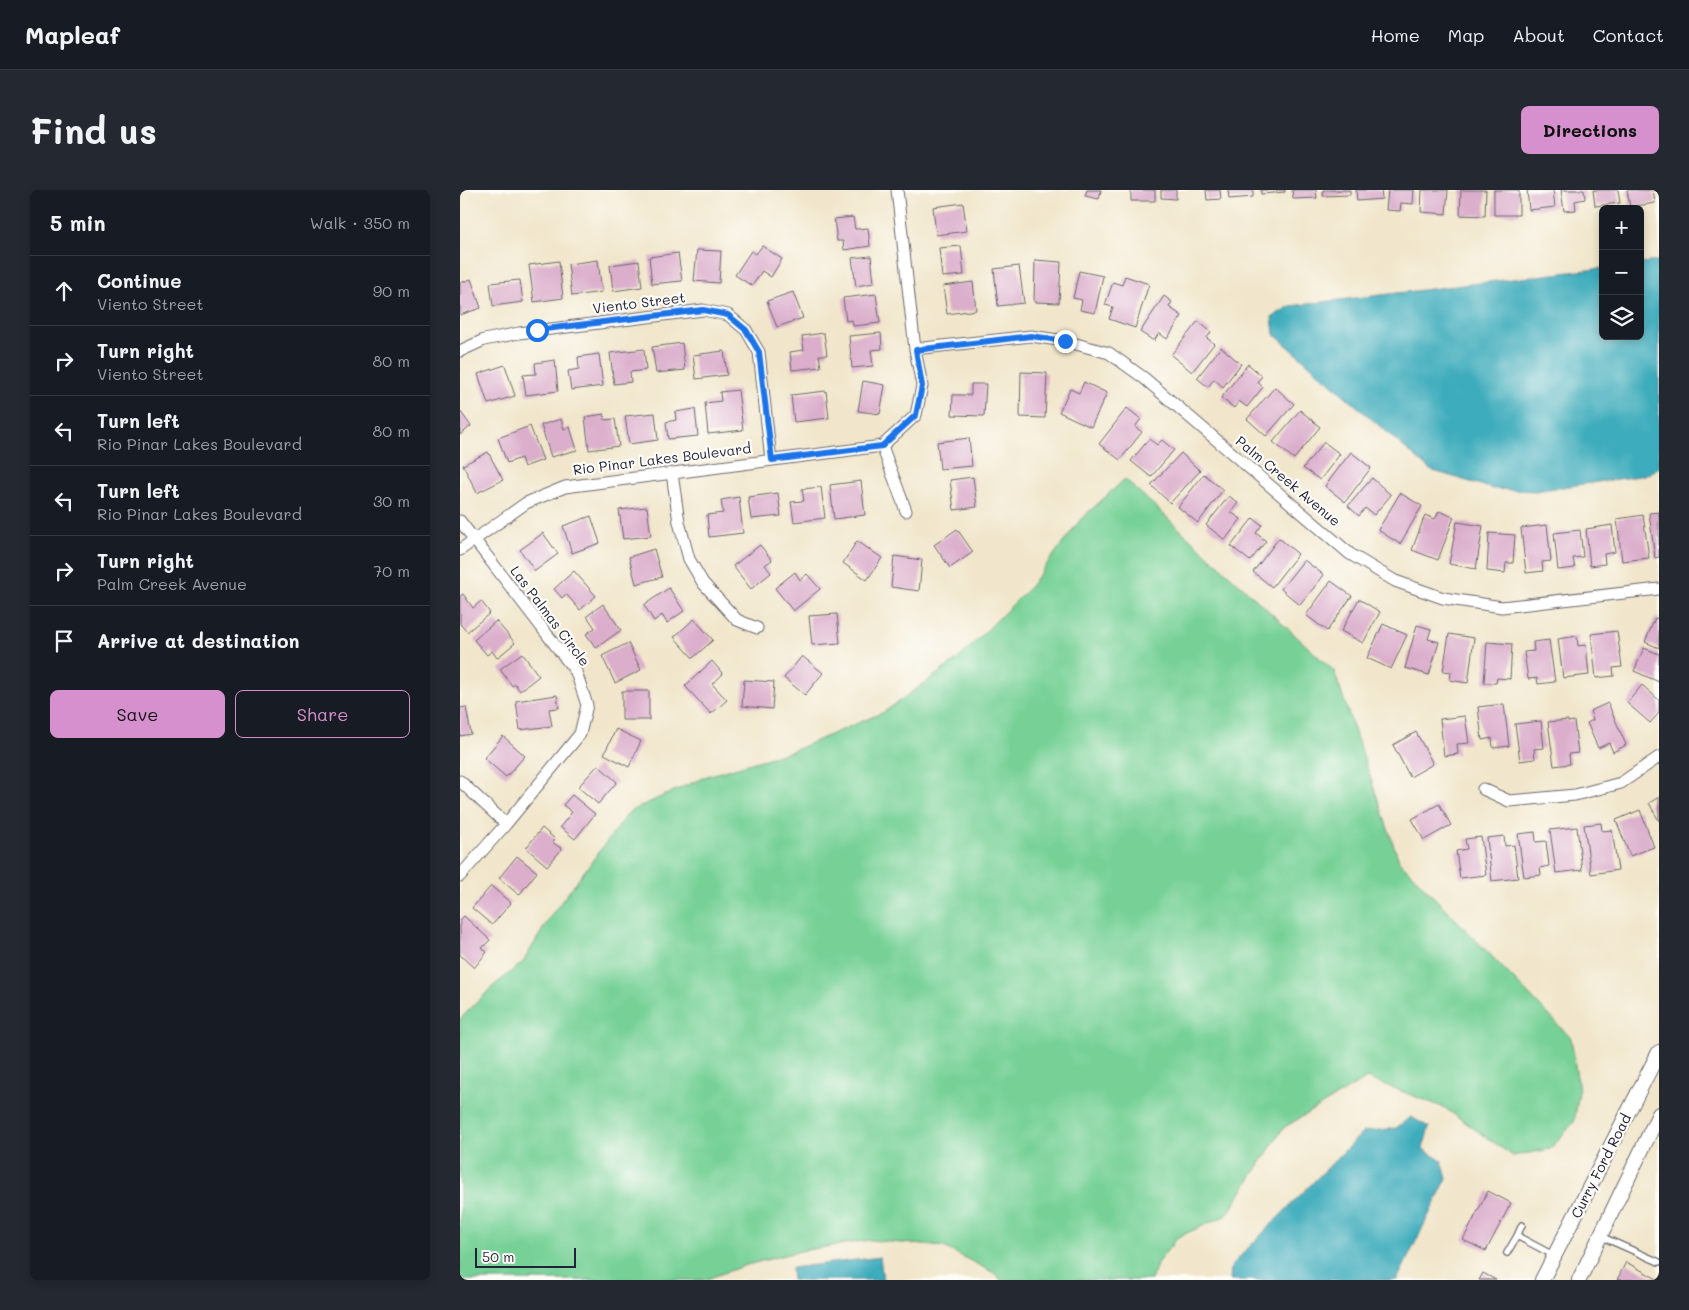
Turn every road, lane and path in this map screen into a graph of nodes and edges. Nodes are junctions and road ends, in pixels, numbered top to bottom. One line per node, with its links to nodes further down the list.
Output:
1 (896, 190): 2 (street)
2 (916, 350): 4 (street); 11 (street, Palm Creek Avenue)
3 (460, 351): 5 (street, Viento Street)
4 (882, 446): 5 (street, Rio Pinar Lakes Boulevard); 7 (street)
5 (772, 460): 6 (street, Rio Pinar Lakes Boulevard)
6 (672, 473): 9 (street, Rio Pinar Lakes Boulevard); 12 (street)
7 (906, 511)
8 (460, 521): 9 (street, Las Palmas Circle)
9 (473, 539): 10 (street, Rio Pinar Lakes Boulevard); 16 (street, Las Palmas Circle)
10 (460, 550)
11 (1659, 589)
12 (757, 628)
13 (1659, 757): 15 (street)
14 (460, 781): 16 (street)
15 (1483, 789)
16 (506, 824): 17 (street, Las Palmas Circle)
17 (460, 876)
18 (1659, 1052): 24 (street, Curry Ford Road)
19 (1659, 1114): 22 (street, Curry Ford Road)
20 (1522, 1225): 21 (lane)
21 (1517, 1236): 23 (lane); 24 (lane)
22 (1600, 1236): 25 (lane); 27 (street, Curry Ford Road)
23 (1508, 1253)
24 (1554, 1256): 26 (street, Curry Ford Road)
25 (1659, 1262)
26 (1542, 1280)
27 (1579, 1280)

